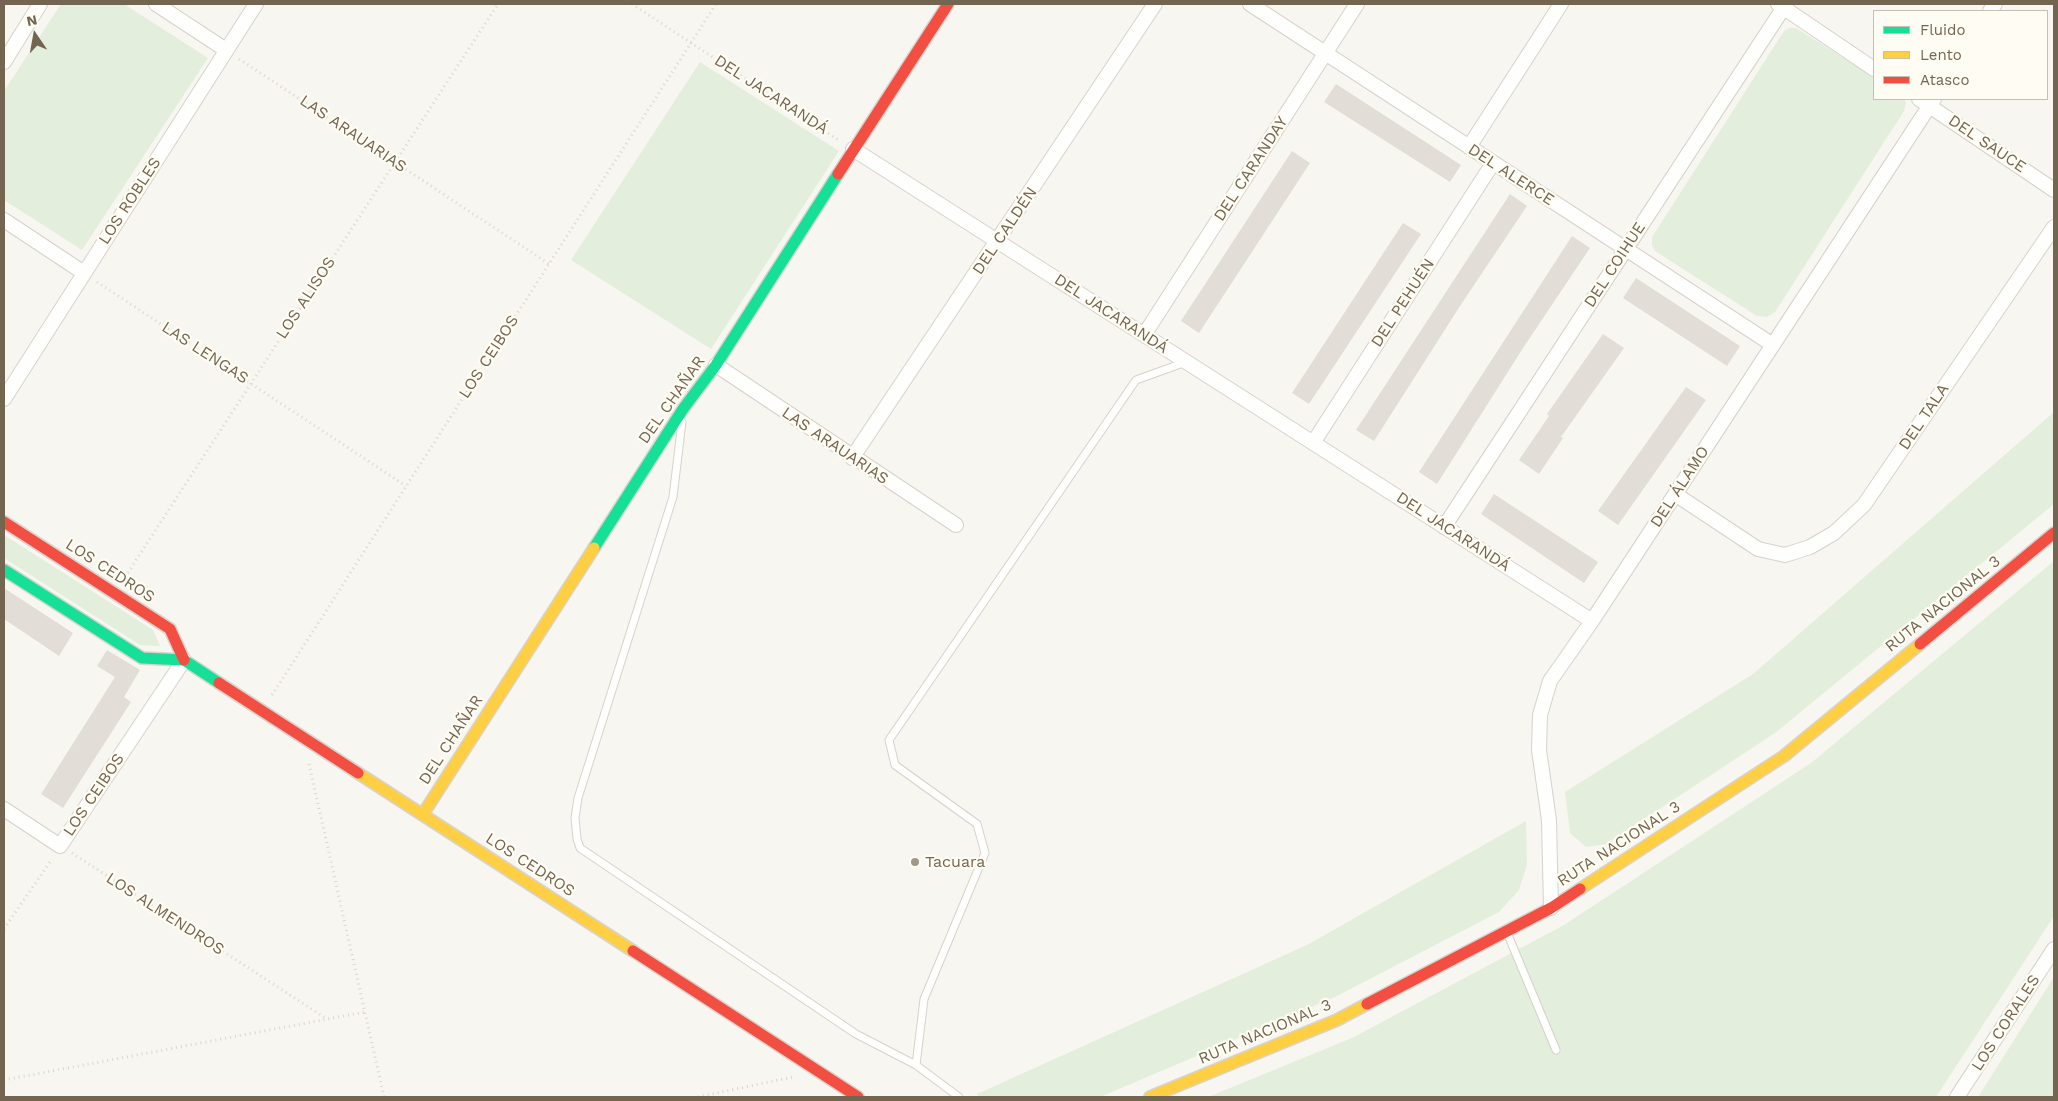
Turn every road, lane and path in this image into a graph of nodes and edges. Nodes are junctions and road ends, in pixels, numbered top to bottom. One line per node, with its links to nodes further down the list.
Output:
1 (40, 4): 14 (street)
2 (156, 4): 15 (street)
3 (256, 4): 15 (street, LOS ROBLES)
4 (498, 4): 22 (path, LOS ALISOS)
5 (632, 4): 13 (path, DEL JACARANDÁ)
6 (716, 4): 13 (path, LOS CEIBOS)
7 (948, 4): 21 (main road, DEL CHAÑAR)
8 (1155, 4): 27 (street, DEL CALDÉN)
9 (1250, 4): 16 (street, DEL ALERCE)
10 (1357, 4): 16 (street, DEL CARANDAY)
11 (1561, 4): 20 (street)
12 (1782, 5): 18 (street); 28 (street, DEL COIHUE)
13 (691, 43): 21 (path, DEL JACARANDÁ); 29 (path, LOS CEIBOS)
14 (8, 46): 17 (street)
15 (226, 50): 22 (path, LAS ARAUARIAS); 30 (street, LOS ROBLES)
16 (1326, 53): 20 (street, DEL ALERCE); 31 (street, DEL CARANDAY)
17 (4, 62)
18 (1873, 68)
19 (1927, 101): 24 (street, DEL SAUCE); 32 (street, DEL ÁLAMO)
20 (1469, 147): 23 (street, DEL ALERCE)
21 (853, 150): 27 (street, DEL JACARANDÁ); 34 (main road, DEL CHAÑAR)
22 (395, 162): 29 (path, LAS ARAUARIAS); 35 (path, LOS ALISOS)
23 (1492, 163): 28 (street, DEL ALERCE); 38 (street, DEL PEHUÉN)
24 (2054, 190)
25 (4, 220): 30 (street)
26 (2054, 227): 41 (street, DEL TALA)
27 (998, 242): 31 (street, DEL JACARANDÁ); 39 (street, DEL CALDÉN)
28 (1626, 250): 32 (street, DEL ALERCE); 44 (street, DEL COIHUE)
29 (549, 264): 40 (path, LOS CEIBOS)
30 (84, 273): 35 (path, LAS LENGAS); 36 (street, LOS ROBLES)
31 (1144, 335): 33 (street, DEL JACARANDÁ)
32 (1773, 345): 41 (street, DEL ÁLAMO)
33 (1186, 362): 38 (street, DEL JACARANDÁ); 62 (lane)
34 (716, 365): 37 (main road, DEL CHAÑAR); 39 (street, LAS ARAUARIAS)
35 (251, 383): 40 (path, LAS LENGAS); 47 (path, LOS ALISOS)
36 (4, 399)
37 (683, 409): 53 (main road, DEL CHAÑAR); 62 (lane)
38 (1313, 443): 44 (street, DEL JACARANDÁ)
39 (852, 458): 43 (street, LAS ARAUARIAS)
40 (406, 486): 50 (path, LOS CEIBOS)
41 (1676, 494): 48 (street, DEL ÁLAMO)
42 (4, 522): 47 (main road, LOS CEDROS)
43 (956, 525)
44 (1444, 527): 48 (street, DEL JACARANDÁ)
45 (2054, 533): 55 (main road, RUTA NACIONAL 3)
46 (4, 570): 49 (main road, LOS CEDROS)
47 (115, 592): 49 (main road, LOS CEDROS)
48 (1592, 621): 55 (street, DEL ÁLAMO)
49 (184, 660): 50 (main road, LOS CEDROS); 54 (street, LOS CEIBOS)
50 (262, 710): 51 (main road, LOS CEDROS)
51 (303, 736): 53 (main road, LOS CEDROS); 59 (path)
52 (4, 809): 54 (street)
53 (423, 814): 63 (main road, LOS CEDROS)
54 (60, 846): 56 (path, LOS CEIBOS); 60 (path, LOS ALMENDROS)
55 (1551, 908): 57 (main road, RUTA NACIONAL 3)
56 (4, 929)
57 (1506, 931): 61 (lane); 69 (main road, RUTA NACIONAL 3)
58 (2054, 949): 70 (street, LOS CORALES)
59 (365, 1012): 60 (path); 65 (path)
60 (327, 1019): 64 (path)
61 (1556, 1050)
62 (916, 1065): 68 (lane)
63 (818, 1071): 66 (path); 67 (main road, LOS CEDROS)
64 (4, 1080)
65 (384, 1097)
66 (698, 1097)
67 (858, 1097)
68 (959, 1097)
69 (1150, 1097)
70 (1957, 1097)

